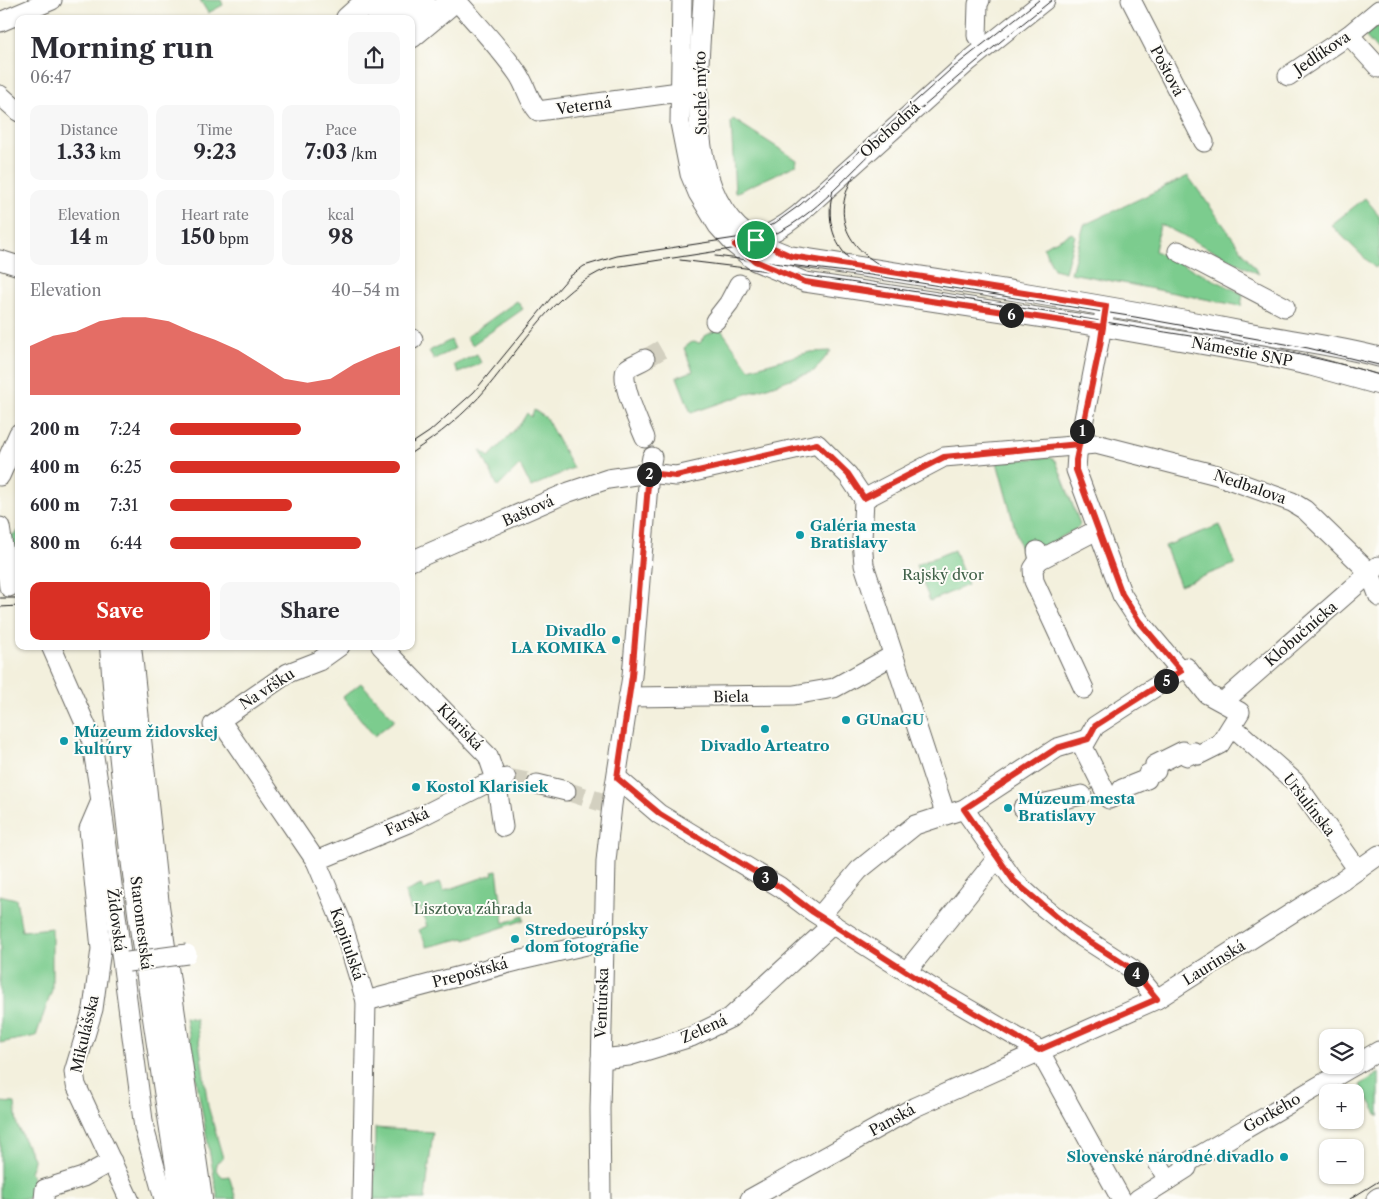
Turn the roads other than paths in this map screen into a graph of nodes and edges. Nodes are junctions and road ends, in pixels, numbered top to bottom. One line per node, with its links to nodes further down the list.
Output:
1 (52, 0): 12 (street)
2 (369, 0): 13 (main road)
3 (400, 0): 14 (main road)
4 (423, 0): 15 (main road)
5 (455, 0): 18 (main road); 23 (street, Veterná)
6 (682, 0): 23 (street, Suché mýto)
7 (703, 0): 27 (street, Suché mýto)
8 (1046, 0): 29 (street, Obchodná)
9 (1131, 0): 28 (street, Poštová)
10 (978, 1): 20 (street)
11 (1379, 10): 19 (street, Jedlíkova)
12 (17, 15)
13 (352, 15)
14 (383, 15)
15 (406, 15)
16 (15, 16): 17 (street)
17 (0, 22)
18 (415, 33)
19 (1349, 35): 21 (street); 22 (street, Jedlíkova)
20 (977, 36)
21 (1379, 68)
22 (1288, 76)
23 (679, 92): 26 (street, Suché mýto)
24 (0, 95): 25 (street)
25 (15, 108)
26 (682, 141): 27 (street, Suché mýto); 30 (street, Námestie SNP)
27 (703, 141): 29 (street, Námestie SNP)
28 (1204, 142)
29 (760, 238): 30 (street, Obchodná); 35 (street, Námestie SNP)
30 (732, 246): 38 (street, Námestie SNP)
31 (1178, 251): 36 (street)
32 (0, 260): 33 (street)
33 (15, 265)
34 (739, 284): 37 (street)
35 (1106, 306): 38 (street); 39 (street, Námestie SNP)
36 (1285, 307)
37 (715, 321)
38 (1101, 336): 41 (street, Námestie SNP); 44 (street)
39 (1379, 357)
40 (644, 359): 42 (street)
41 (1379, 385)
42 (645, 438)
43 (15, 442): 47 (street)
44 (1079, 444): 49 (street, Nedbalova); 51 (street); 53 (street, Nedbalova)
45 (651, 465): 49 (street, Baštová); 52 (street, Baštová); 64 (street, Ventúrska)
46 (15, 470): 48 (street)
47 (0, 476)
48 (0, 483)
49 (864, 498): 61 (street)
50 (0, 527): 54 (street)
51 (1097, 530): 62 (street); 63 (street)
52 (415, 558)
53 (1375, 569): 55 (street, Nedbalova); 65 (street, Klobučnícka)
54 (9, 587)
55 (1379, 597)
56 (53, 650): 74 (street, Židovská)
57 (112, 650): 102 (main road, Staromestská)
58 (129, 650): 103 (main road, Staromestská)
59 (334, 650): 66 (street, Na vŕšku)
60 (385, 650): 69 (street, Klariská)
61 (892, 656): 64 (street, Biela); 77 (street)
62 (1181, 671): 65 (street); 68 (street)
63 (1084, 689)
64 (628, 697): 70 (street, Ventúrska)
65 (1223, 702): 67 (street)
66 (217, 723): 81 (street, Kapitulská)
67 (1232, 726): 68 (street); 82 (street, Uršulínska)
68 (1088, 739): 76 (street)
69 (502, 778): 78 (street, Klariská); 81 (street, Farská)
70 (617, 778): 83 (street); 84 (street, Ventúrska)
71 (537, 784): 72 (street)
72 (566, 791)
73 (1082, 795): 75 (street)
74 (101, 801): 86 (street, Židovská); 95 (street, Mikulášska)
75 (1022, 808)
76 (964, 809): 77 (street, Zelená); 80 (street)
77 (944, 810): 83 (street, Zelená)
78 (503, 828)
79 (1379, 855): 82 (street, Laurinská)
80 (998, 857): 87 (street); 88 (street)
81 (316, 861): 89 (street, Kapitulská)
82 (1358, 870): 88 (street, Laurinská)
83 (827, 920): 87 (street); 92 (street, Zelená)
84 (604, 941): 89 (street, Prepoštská); 92 (street, Ventúrska)
85 (187, 954): 86 (street, bridge)
86 (124, 962): 101 (street, Židovská)
87 (906, 971): 90 (street)
88 (1157, 999): 90 (street, Laurinská)
89 (366, 1000): 104 (street, Kapitulská)
90 (1039, 1050): 98 (street); 106 (street, Panská)
91 (1379, 1051): 93 (street, Gorkého)
92 (601, 1059): 105 (street, Ventúrska)
93 (1364, 1060)
94 (1340, 1074): 97 (street, Gorkého)
95 (112, 1161): 99 (street); 100 (street, Mikulášska)
96 (1158, 1163): 97 (street)
97 (1168, 1180): 107 (street, Gorkého)
98 (1120, 1197)
99 (44, 1199)
100 (129, 1199)
101 (164, 1199)
102 (183, 1199)
103 (200, 1199)
104 (362, 1199)
105 (601, 1199)
106 (750, 1199)
107 (1138, 1199)

